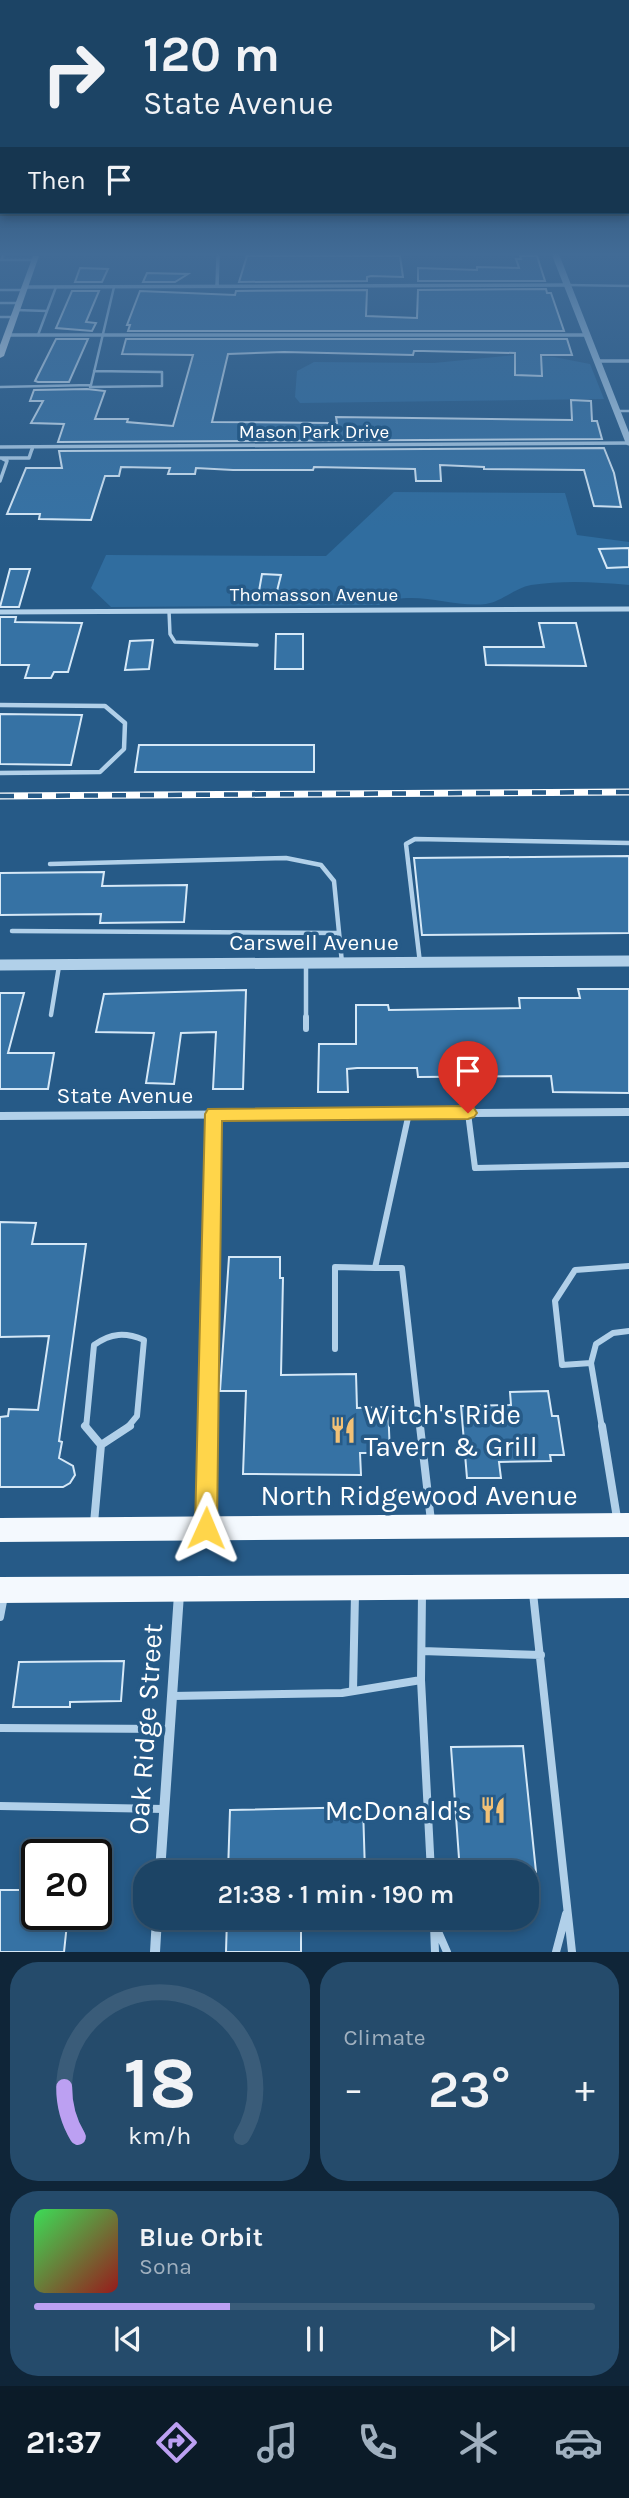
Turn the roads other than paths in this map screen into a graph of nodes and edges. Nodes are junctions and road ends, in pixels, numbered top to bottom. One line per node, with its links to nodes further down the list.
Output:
1 (100, 347): 5 (lane)
2 (591, 347): 3 (street)
3 (596, 361): 4 (street); 8 (street)
4 (629, 361)
5 (94, 371): 7 (lane); 7 (lane)
6 (0, 387): 7 (lane)
7 (87, 387)
8 (616, 411): 9 (lane); 10 (street)
9 (629, 411)
10 (629, 442): 12 (street, Mason Park Drive)
11 (1, 447): 12 (street, Mason Park Drive); 13 (lane)
12 (33, 447): 13 (lane)
13 (0, 457): 14 (lane)
14 (0, 481)
15 (629, 609): 16 (street, Thomasson Avenue)
16 (169, 611): 17 (street, Thomasson Avenue); 18 (lane)
17 (0, 612)
18 (257, 645)
19 (0, 705): 20 (lane)
20 (0, 773)
21 (629, 843): 28 (lane)
22 (50, 864): 24 (lane)
23 (12, 931): 24 (lane)
24 (339, 933): 27 (lane)
25 (629, 961): 28 (street, Carswell Avenue)
26 (306, 963): 27 (street, Carswell Avenue); 29 (street, Carswell Avenue); 32 (lane)
27 (342, 963): 28 (street, Carswell Avenue)
28 (420, 963)
29 (59, 964): 30 (street, Carswell Avenue); 31 (lane)
30 (0, 965)
31 (51, 1015)
32 (306, 1029)
33 (629, 1112): 35 (street, State Avenue)
34 (409, 1113): 35 (street, State Avenue); 36 (street, State Avenue); 40 (lane)
35 (468, 1113): 38 (lane)
36 (214, 1114): 37 (street, State Avenue); 47 (lane)
37 (0, 1116)
38 (629, 1165)
39 (629, 1266): 43 (lane)
40 (375, 1268): 42 (lane); 46 (lane)
41 (629, 1331): 43 (lane)
42 (335, 1349)
43 (591, 1363): 45 (lane)
44 (101, 1445): 44 (lane); 48 (lane)
45 (624, 1525): 46 (main road, North Ridgewood Avenue)
46 (432, 1526): 47 (main road, North Ridgewood Avenue)
47 (206, 1528): 48 (main road, North Ridgewood Avenue)
48 (93, 1529): 49 (main road, North Ridgewood Avenue)
49 (0, 1530)
50 (629, 1586): 53 (main road)
51 (355, 1587): 52 (main road); 54 (main road); 60 (lane)
52 (422, 1587): 53 (main road); 57 (lane)
53 (532, 1587): 58 (lane)
54 (179, 1588): 55 (main road); 61 (street, Oak Ridge Street)
55 (2, 1590): 56 (lane)
56 (0, 1617)
57 (422, 1651): 58 (lane); 59 (lane)
58 (541, 1655): 68 (lane)
59 (421, 1680): 60 (lane); 67 (lane)
60 (353, 1691): 61 (lane)
61 (172, 1696): 63 (street, Oak Ridge Street)
62 (0, 1728): 63 (lane)
63 (170, 1728): 65 (street, Oak Ridge Street)
64 (0, 1806): 65 (lane)
65 (164, 1809): 66 (street, Oak Ridge Street)
66 (161, 1860)
67 (430, 1860)
68 (567, 1908): 75 (lane); 76 (lane)
69 (156, 1930): 72 (street)
70 (434, 1930): 73 (lane)
71 (438, 1930): 74 (lane)
72 (155, 1952)
73 (435, 1952)
74 (447, 1952)
75 (556, 1952)
76 (572, 1952)

